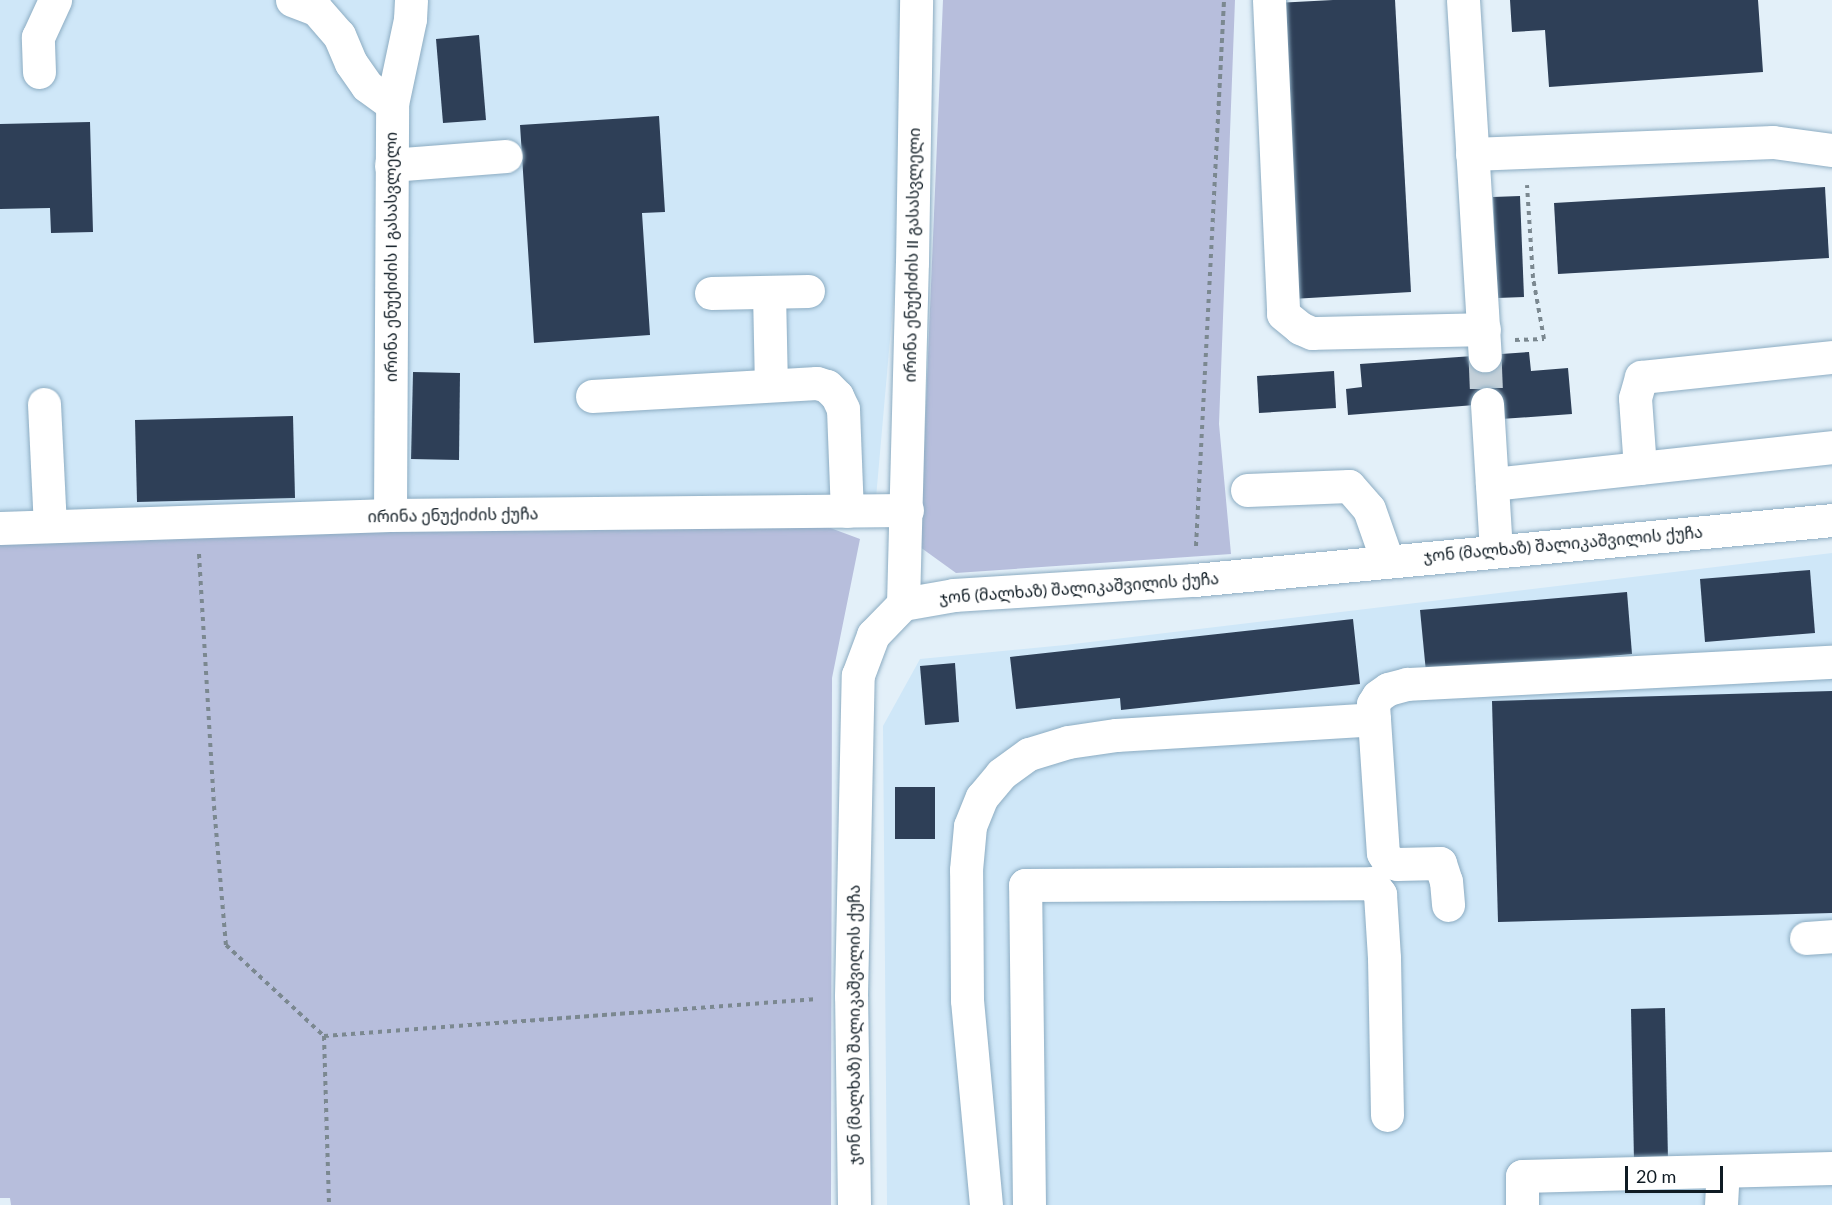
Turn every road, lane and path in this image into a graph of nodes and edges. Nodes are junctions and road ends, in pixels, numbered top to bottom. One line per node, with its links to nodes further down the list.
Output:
1 (55, 0): 8 (street)
2 (292, 0): 9 (street)
3 (411, 0): 9 (street, ირინა ენუქიძის I გასასვლელი)
4 (916, 0): 28 (street, ირინა ენუქიძის II გასასვლელი)
5 (1224, 0): 37 (path)
6 (1269, 0): 18 (street)
7 (1463, 0): 12 (street)
8 (39, 72)
9 (392, 104): 14 (street, ირინა ენუქიძის I გასასვლელი)
10 (1832, 150): 11 (street)
11 (1523, 152): 12 (street); 18 (path)
12 (1472, 154): 18 (street)
13 (506, 156): 14 (street)
14 (392, 165): 30 (street, ირინა ენუქიძის I გასასვლელი)
15 (808, 291): 16 (street)
16 (769, 292): 17 (street); 20 (street)
17 (711, 293)
18 (1484, 342)
19 (1832, 357): 25 (street)
20 (771, 386): 21 (street); 29 (street)
21 (592, 396)
22 (44, 404): 33 (street)
23 (1487, 404): 26 (street)
24 (1832, 447): 25 (street)
25 (1640, 468): 26 (street)
26 (1492, 484): 35 (street)
27 (1247, 490): 36 (street)
28 (907, 510): 29 (street, ირინა ენუქიძის ქუჩა); 38 (street, ირინა ენუქიძის II გასასვლელი)
29 (847, 511): 30 (street, ირინა ენუქიძის ქუჩა)
30 (390, 515): 31 (street, ირინა ენუქიძის ქუჩა)
31 (196, 520): 33 (street, ირინა ენუქიძის ქუჩა); 43 (path)
32 (1832, 520): 35 (street, ჯონ (მალხაზ) შალიკაშვილის ქუჩა)
33 (50, 526): 34 (street, ირინა ენუქიძის ქუჩა)
34 (0, 528)
35 (1496, 551): 36 (street, ჯონ (მალხაზ) შალიკაშვილის ქუჩა)
36 (1387, 560): 37 (street, ჯონ (მალხაზ) შალიკაშვილის ქუჩა)
37 (1194, 580): 38 (street, ჯონ (მალხაზ) შალიკაშვილის ქუჩა)
38 (903, 604): 42 (street, ჯონ (მალხაზ) შალიკაშვილის ქუჩა)
39 (1832, 662): 40 (street)
40 (1374, 719): 41 (street); 49 (street)
41 (1448, 905)
42 (851, 996): 43 (path); 48 (street, ჯონ (მალხაზ) შალიკაშვილის ქუჩა)
43 (324, 1036): 47 (path)
44 (1387, 1115): 50 (street)
45 (1832, 1168): 46 (street)
46 (1723, 1171): 51 (street); 52 (street)
47 (329, 1205)
48 (854, 1205)
49 (986, 1205)
50 (1029, 1205)
51 (1521, 1205)
52 (1721, 1205)

